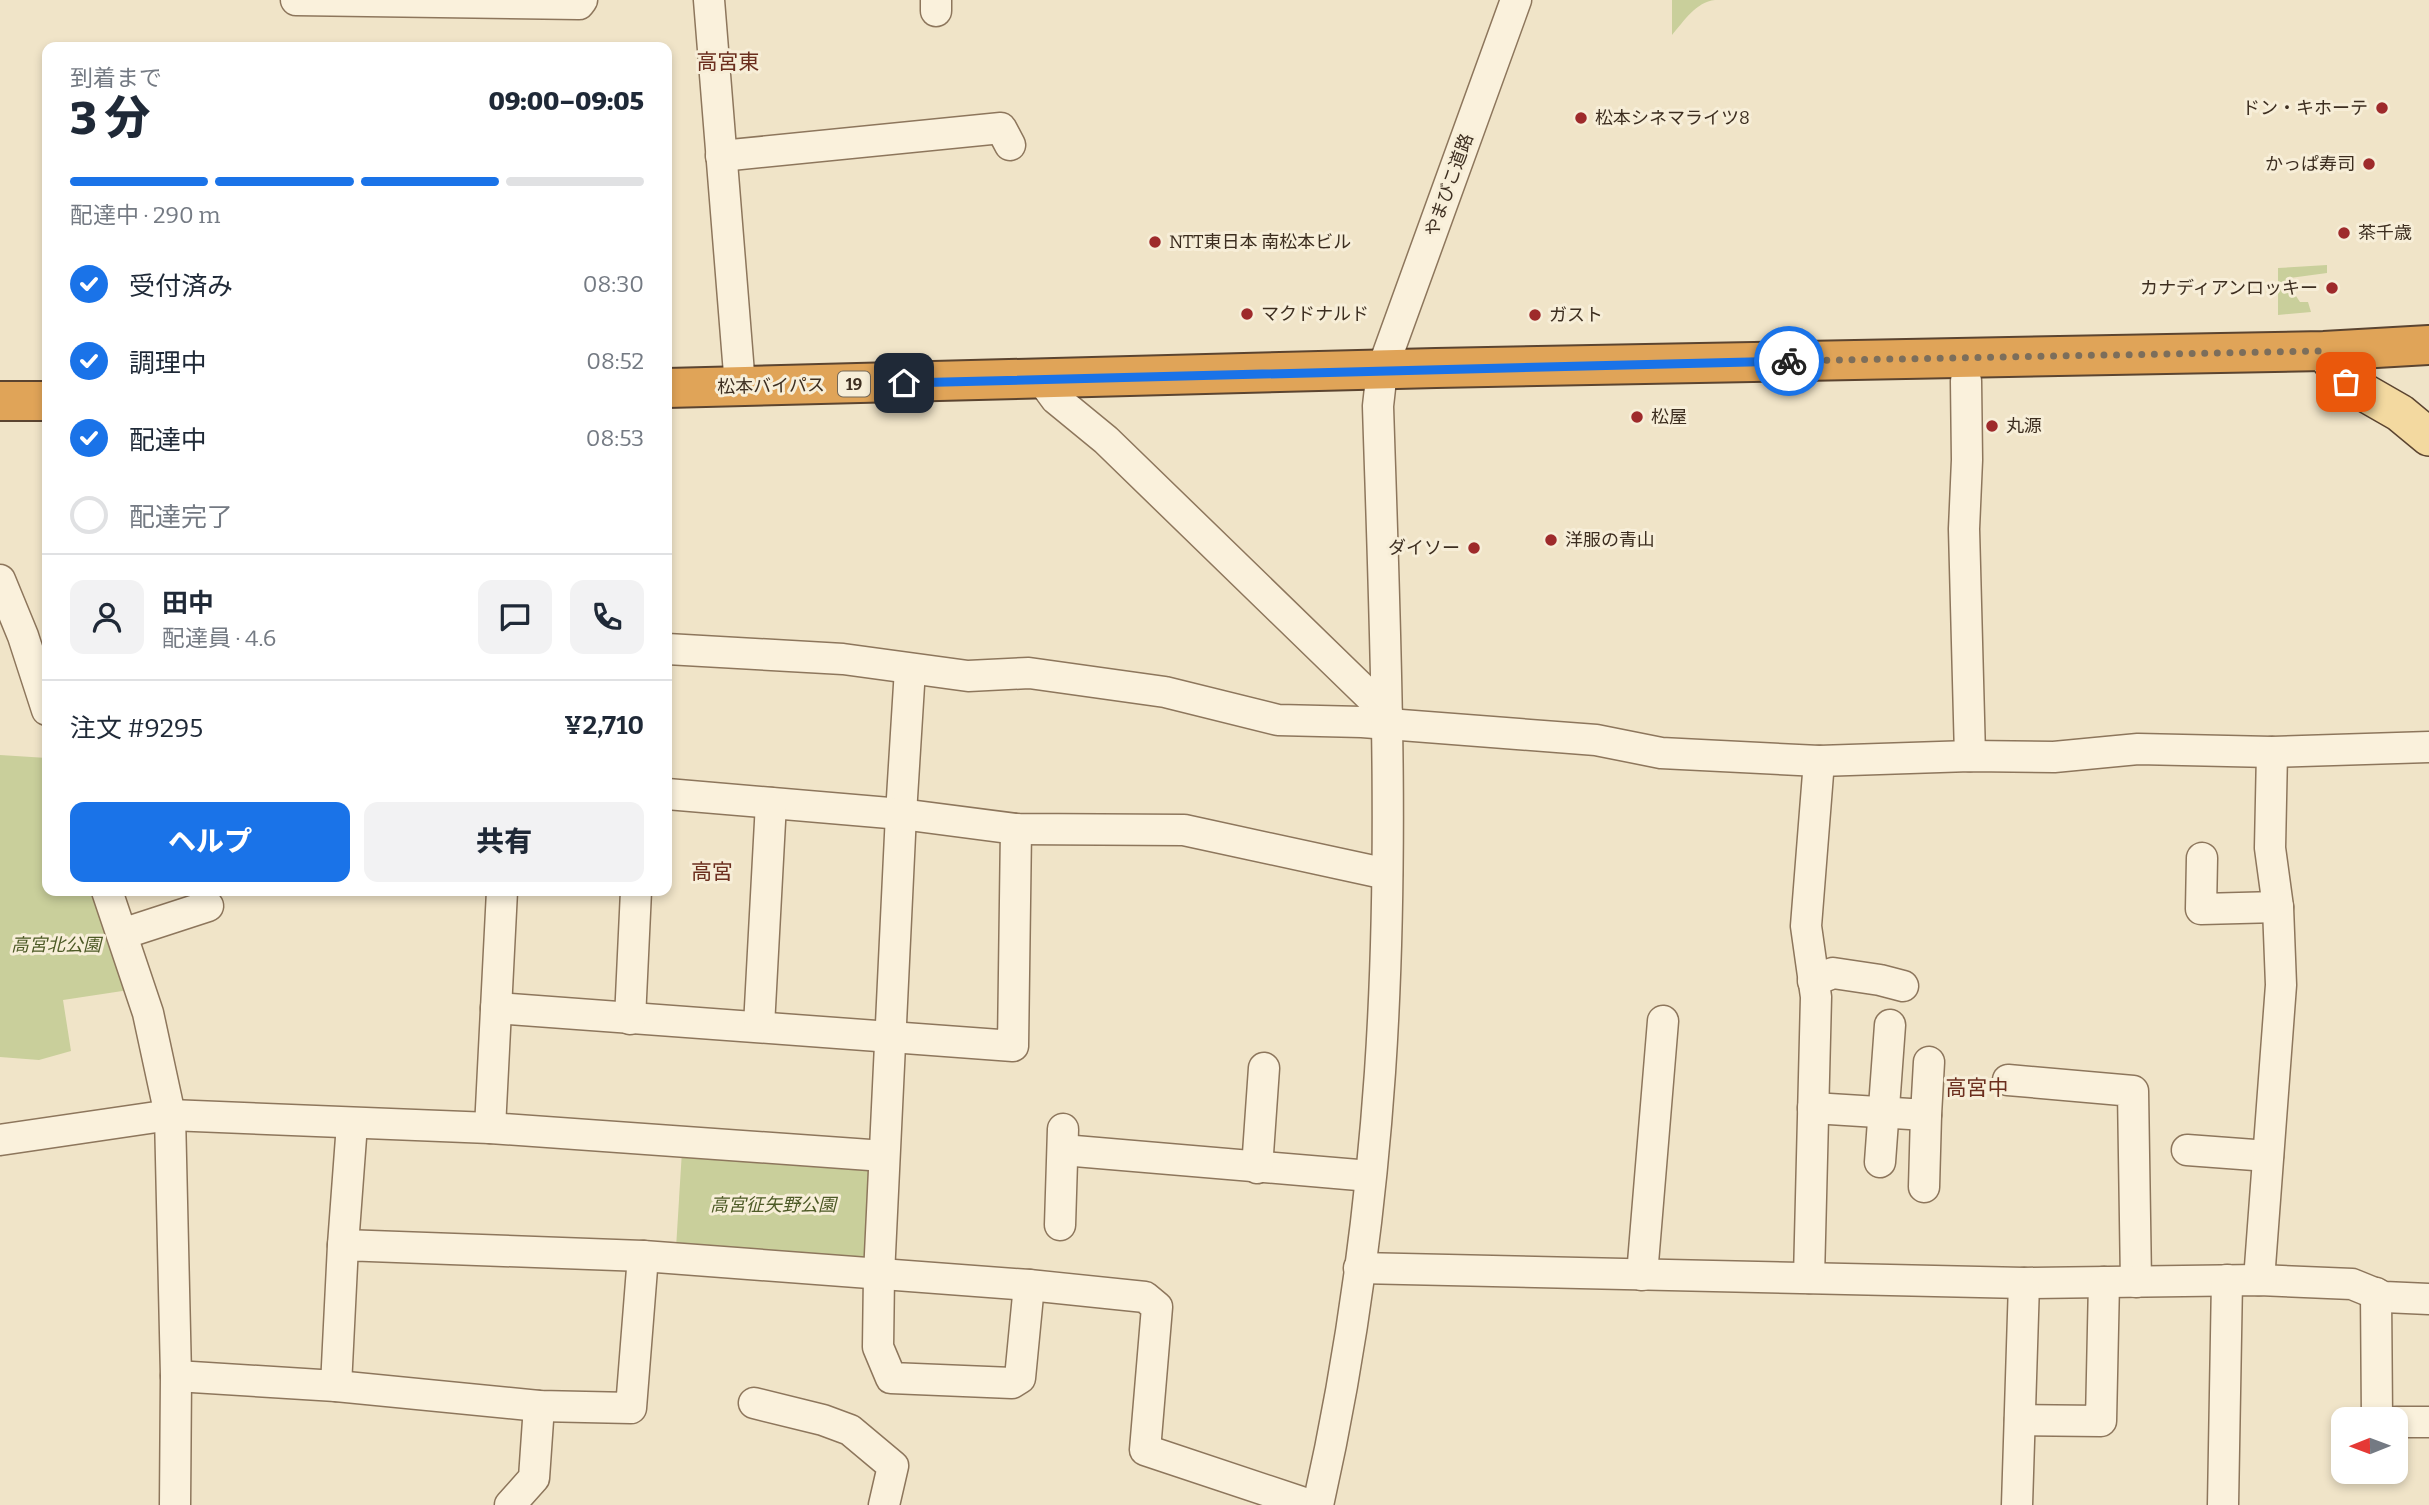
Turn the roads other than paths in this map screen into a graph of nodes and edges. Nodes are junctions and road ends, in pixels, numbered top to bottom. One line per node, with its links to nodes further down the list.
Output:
1 (296, 0): 2 (street)
2 (582, 0)
3 (709, 0): 6 (street)
4 (1516, 0): 9 (street, やまびこ道路)
5 (1010, 145): 6 (street)
6 (721, 156): 12 (street)
7 (2429, 345): 8 (highway, 松本バイパス / 19)
8 (2324, 351): 9 (highway, 松本バイパス / 19); 16 (main road)
9 (1382, 370): 10 (highway, 松本バイパス / 19); 22 (street, やまびこ道路)
10 (1042, 380): 12 (highway, 松本バイパス / 19); 22 (street)
11 (1966, 381): 25 (street)
12 (740, 386): 13 (highway, 松本バイパス / 19)
13 (672, 388)
14 (0, 401): 15 (highway)
15 (42, 401)
16 (2429, 437)
17 (0, 580): 18 (street)
18 (11, 639): 21 (street)
19 (672, 649): 20 (street)
20 (911, 669): 22 (street); 29 (street)
21 (42, 700)
22 (1387, 720): 26 (street); 32 (street, やまびこ道路)
23 (2429, 747): 24 (street)
24 (2272, 752): 25 (street); 37 (street)
25 (1970, 756): 26 (street)
26 (1819, 761): 39 (street)
27 (672, 794): 28 (street)
28 (772, 803): 29 (street); 45 (street)
29 (901, 814): 30 (street); 46 (street)
30 (1016, 829): 32 (street); 46 (street)
31 (2202, 858): 37 (street)
32 (1387, 874): 62 (street, やまびこ道路)
33 (109, 896): 38 (street)
34 (502, 896): 41 (street)
35 (636, 896): 42 (street)
36 (208, 906): 38 (street)
37 (2278, 907): 59 (street)
38 (122, 934): 52 (street)
39 (1813, 981): 40 (street); 50 (street)
40 (1903, 986)
41 (496, 1008): 42 (street); 55 (street)
42 (630, 1019): 45 (street)
43 (1663, 1021): 69 (street)
44 (1890, 1025): 51 (street)
45 (759, 1026): 46 (street)
46 (889, 1036): 58 (street)
47 (1929, 1062): 53 (street)
48 (1264, 1068): 61 (street)
49 (2008, 1080): 74 (street)
50 (1813, 1108): 51 (street); 70 (street)
51 (1883, 1112): 53 (street); 60 (street)
52 (170, 1115): 54 (street); 56 (street); 79 (street)
53 (1926, 1115): 63 (street)
54 (352, 1124): 55 (street); 65 (street)
55 (490, 1128): 58 (street)
56 (0, 1140)
57 (2187, 1150): 59 (street)
58 (884, 1156): 68 (street)
59 (2268, 1156): 72 (street)
60 (1880, 1162)
61 (1257, 1168): 62 (street); 64 (street)
62 (1370, 1176): 67 (street, やまびこ道路)
63 (1924, 1187)
64 (1060, 1225)
65 (342, 1245): 66 (street); 80 (street)
66 (643, 1256): 68 (street); 82 (street)
67 (1359, 1268): 69 (street); 91 (street, やまびこ道路)
68 (878, 1275): 76 (street); 76 (street)
69 (1642, 1275): 70 (street)
70 (1809, 1278): 75 (street)
71 (2227, 1280): 72 (street); 74 (street); 93 (street)
72 (2259, 1280): 77 (street)
73 (2104, 1282): 74 (street); 75 (street); 84 (street)
74 (2136, 1282)
75 (2024, 1283): 84 (street)
76 (1029, 1285): 90 (street)
77 (2376, 1293): 78 (street); 83 (street)
78 (2429, 1299)
79 (176, 1376): 80 (street); 87 (street)
80 (336, 1386): 82 (street)
81 (754, 1403): 89 (street)
82 (539, 1406): 88 (street)
83 (2376, 1407)
84 (2020, 1420): 92 (street)
85 (2408, 1422): 86 (street)
86 (2429, 1422)
87 (175, 1505)
88 (510, 1505)
89 (884, 1505)
90 (1310, 1505)
91 (1318, 1505)
92 (2017, 1505)
93 (2223, 1505)

